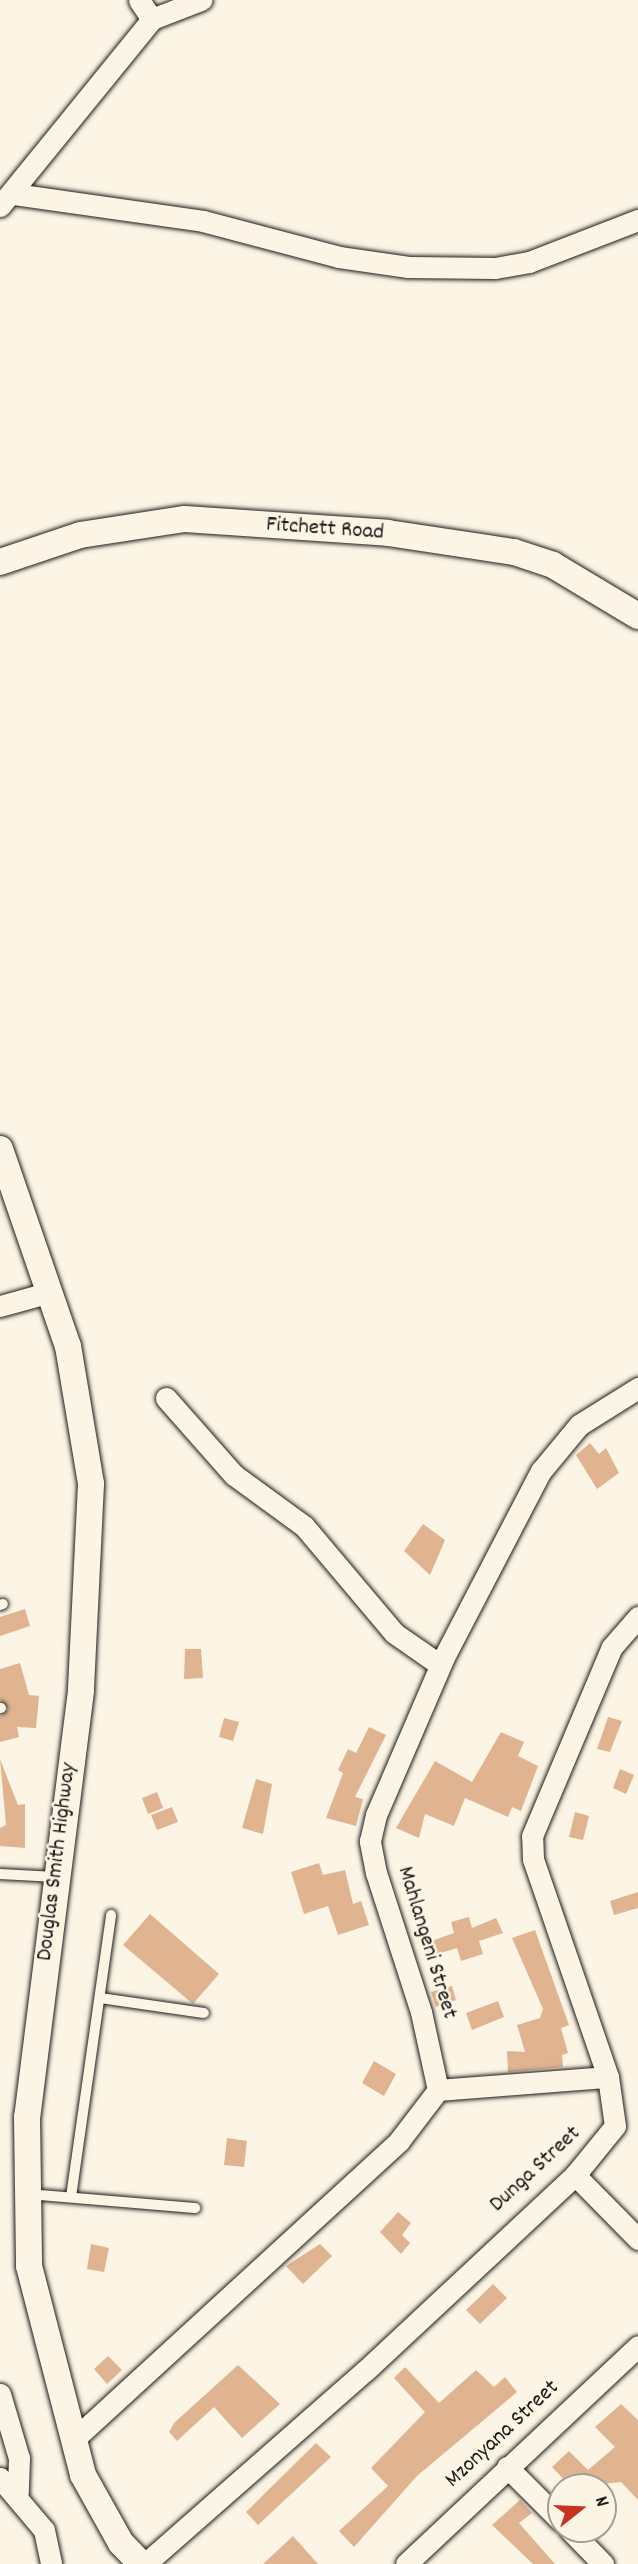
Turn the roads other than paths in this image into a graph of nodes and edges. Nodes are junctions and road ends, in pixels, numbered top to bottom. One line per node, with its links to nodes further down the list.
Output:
1 (139, 0): 3 (street)
2 (201, 0): 3 (street)
3 (152, 19): 4 (street)
4 (7, 200): 5 (street)
5 (638, 220)
6 (0, 562): 7 (street, Fitchett Road)
7 (638, 616)
8 (0, 1149): 9 (street, Douglas Smith Highway)
9 (48, 1286): 10 (street); 16 (street, Douglas Smith Highway)
10 (0, 1306)
11 (638, 1388): 14 (street, Mahlangeni Street)
12 (166, 1398): 14 (street)
13 (638, 1617): 20 (street, Dunga Street)
14 (440, 1665): 21 (street, Mahlangeni Street)
15 (0, 1874): 16 (lane)
16 (56, 1877): 23 (street, Douglas Smith Highway)
17 (111, 1915): 18 (lane)
18 (100, 1998): 19 (lane); 24 (lane)
19 (204, 2013)
20 (608, 2077): 21 (street); 22 (street, Dunga Street)
21 (438, 2090): 29 (street)
22 (575, 2175): 26 (street); 36 (street, Dunga Street)
23 (24, 2194): 24 (lane); 29 (street, Douglas Smith Highway)
24 (71, 2197): 25 (lane)
25 (195, 2208)
26 (638, 2239)
27 (634, 2358): 30 (street, Mzonyana Street)
28 (0, 2394): 32 (street)
29 (72, 2441): 36 (street, Douglas Smith Highway)
30 (507, 2467): 33 (street); 37 (street, Mzonyana Street)
31 (0, 2478): 32 (street)
32 (18, 2493): 35 (street)
33 (547, 2507)
34 (583, 2543): 38 (street)
35 (51, 2564)
36 (143, 2564)
37 (406, 2564)
38 (603, 2564)

